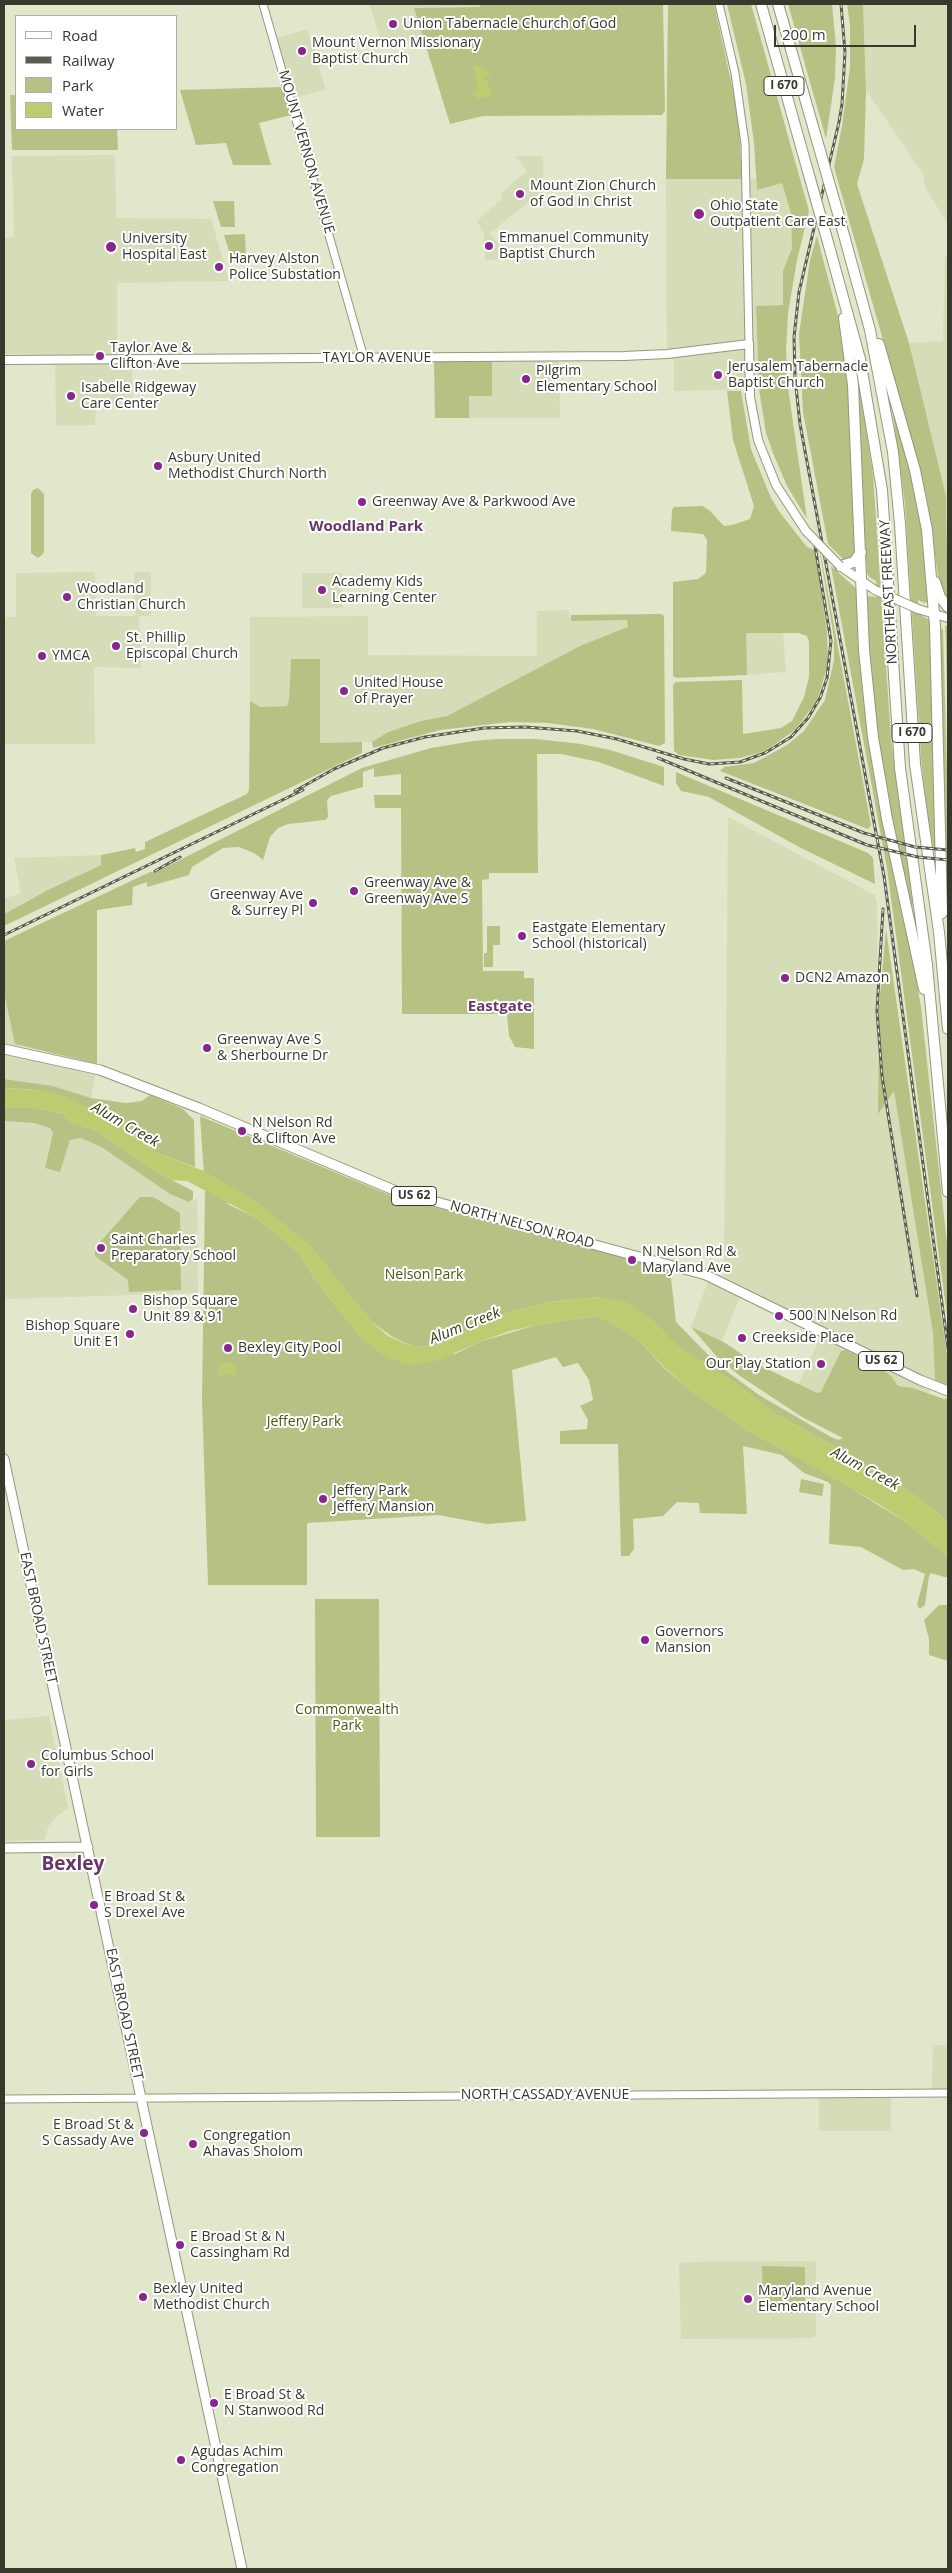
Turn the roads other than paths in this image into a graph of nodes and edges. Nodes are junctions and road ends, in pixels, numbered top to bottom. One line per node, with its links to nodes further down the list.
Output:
1 (263, 4): 8 (street, MOUNT VERNON AVENUE)
2 (719, 4): 7 (street)
3 (761, 4): 5 (highway, NORTHEAST FREEWAY / I 670, bridge)
4 (778, 4): 6 (highway, NORTHEAST FREEWAY / I 670, bridge)
5 (829, 246): 11 (highway); 18 (highway, NORTHEAST FREEWAY / I 670)
6 (866, 315): 10 (highway); 19 (highway, NORTHEAST FREEWAY / I 670)
7 (749, 344): 8 (main road, TAYLOR AVENUE); 12 (main road, bridge)
8 (364, 358): 9 (main road, TAYLOR AVENUE)
9 (4, 360)
10 (928, 542): 14 (highway); 15 (highway)
11 (861, 551): 12 (highway); 13 (highway)
12 (840, 566): 13 (main road)
13 (862, 583): 15 (main road, bridge); 18 (highway)
14 (948, 607)
15 (933, 614): 16 (main road); 17 (highway)
16 (948, 618)
17 (948, 994)
18 (932, 1019): 21 (highway, NORTHEAST FREEWAY / I 670)
19 (948, 1029)
20 (4, 1049): 22 (main road, NORTH NELSON ROAD / US 62)
21 (948, 1192)
22 (948, 1391)
23 (4, 1459): 24 (main road, EAST BROAD STREET)
24 (88, 1847): 25 (main road); 27 (main road, EAST BROAD STREET)
25 (4, 1848)
26 (948, 2093): 27 (street, NORTH CASSADY AVENUE)
27 (142, 2097): 28 (street, NORTH CASSADY AVENUE); 29 (main road, EAST BROAD STREET)
28 (4, 2099)
29 (242, 2569)

